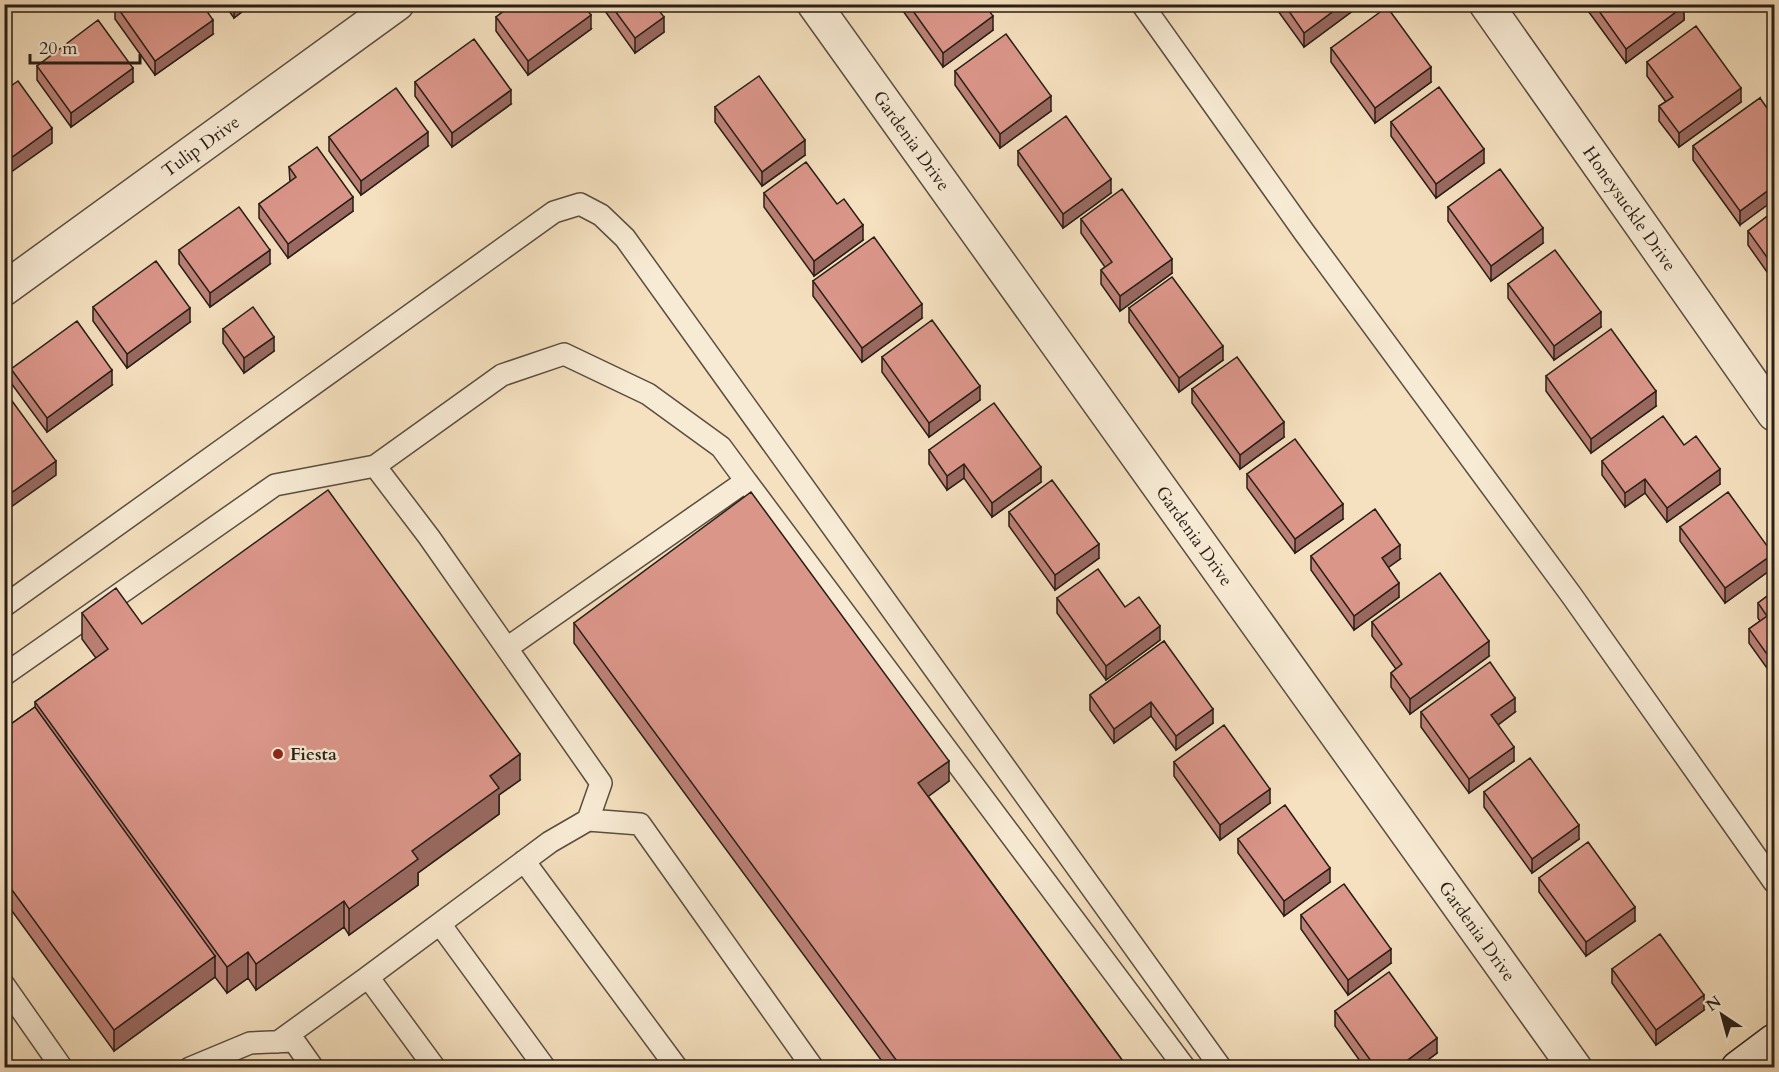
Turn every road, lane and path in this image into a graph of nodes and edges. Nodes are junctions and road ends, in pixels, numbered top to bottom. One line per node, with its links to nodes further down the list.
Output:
1 (397, 4): 5 (street, Tulip Drive)
2 (814, 4): 29 (street, Gardenia Drive)
3 (1142, 4): 14 (lane)
4 (1486, 4): 6 (street, Honeysuckle Drive)
5 (4, 289)
6 (1774, 414)
7 (375, 466): 8 (lane); 10 (lane); 11 (lane)
8 (746, 481): 10 (lane); 27 (lane)
9 (4, 606): 28 (lane)
10 (507, 648): 12 (lane)
11 (4, 675)
12 (588, 820): 13 (lane); 26 (lane)
13 (524, 861): 15 (lane); 25 (lane)
14 (1774, 882)
15 (440, 924): 16 (lane); 24 (lane)
16 (368, 977): 19 (lane); 23 (lane)
17 (4, 985): 20 (lane)
18 (1774, 1041): 30 (street)
19 (278, 1042): 21 (lane); 22 (lane)
20 (62, 1068)
21 (190, 1068)
22 (313, 1068)
23 (435, 1068)
24 (545, 1068)
25 (677, 1068)
26 (813, 1068)
27 (1185, 1068)
28 (1221, 1068)
29 (1575, 1068)
30 (1737, 1068)

